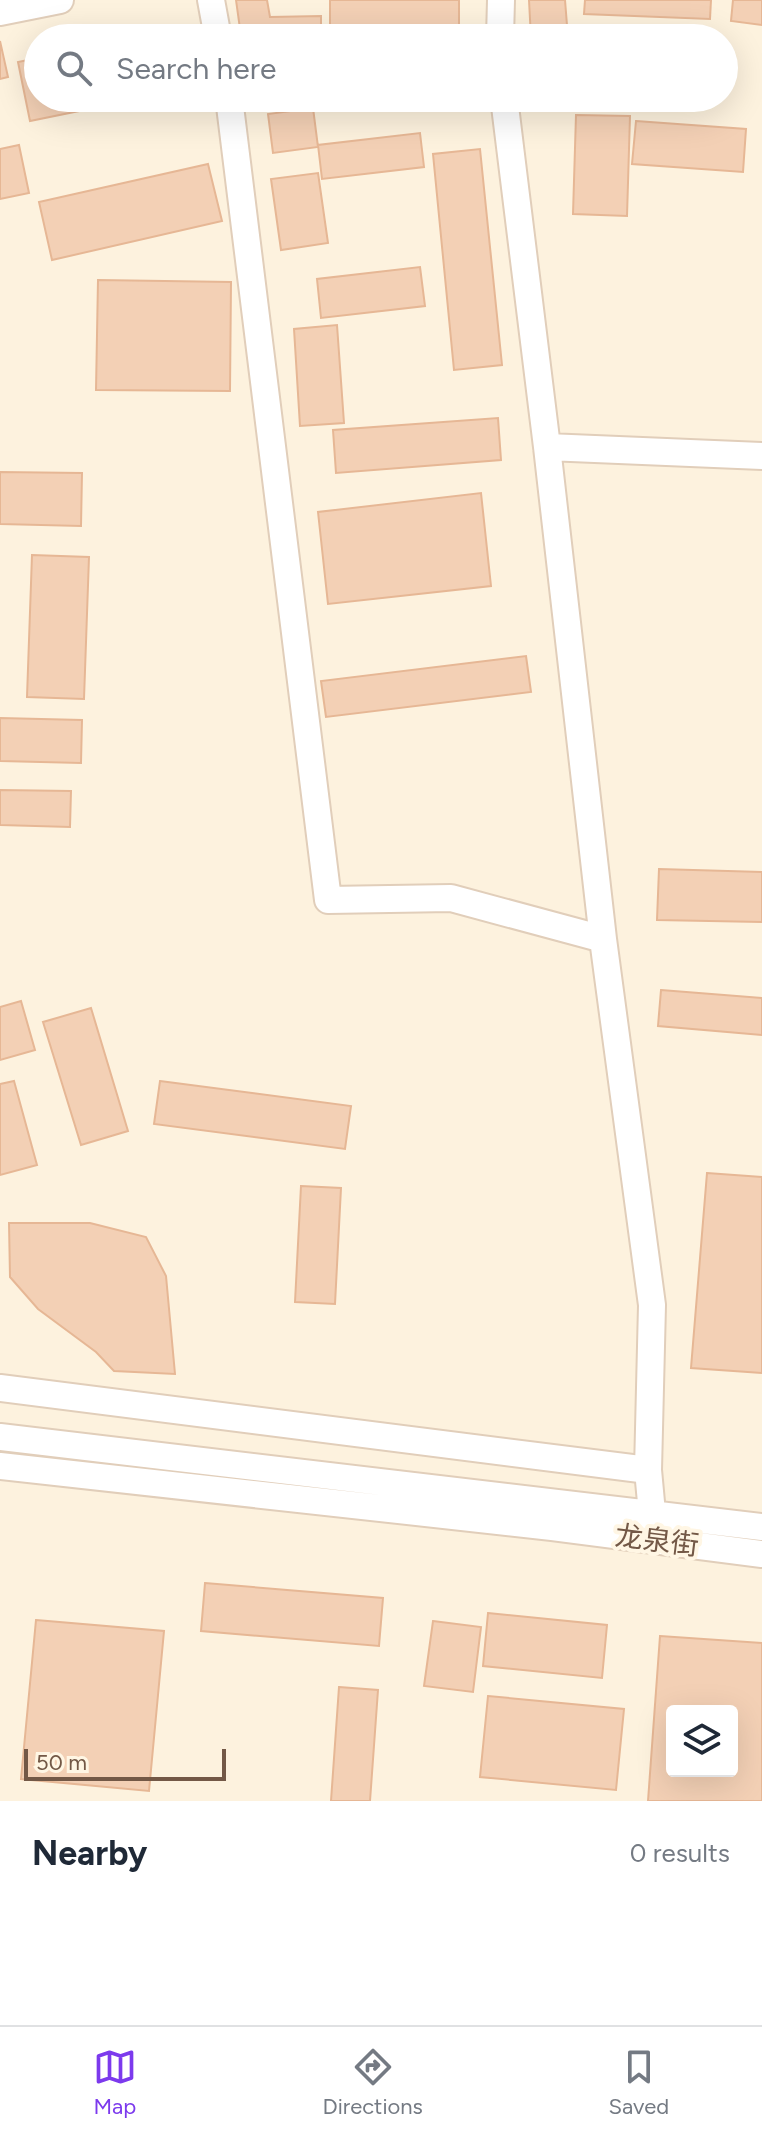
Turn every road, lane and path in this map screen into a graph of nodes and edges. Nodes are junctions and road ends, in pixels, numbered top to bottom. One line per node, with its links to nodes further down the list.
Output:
1 (60, 0): 4 (street)
2 (211, 0): 5 (street)
3 (501, 0): 6 (street)
4 (0, 12)
5 (215, 24)
6 (500, 24)
7 (231, 112): 11 (street)
8 (506, 112): 9 (street)
9 (547, 447): 10 (street); 11 (street)
10 (762, 456)
11 (603, 939): 15 (street)
12 (0, 1388): 15 (street)
13 (0, 1437): 17 (street)
14 (0, 1466): 17 (street)
15 (648, 1470): 16 (street)
16 (652, 1513): 17 (street, 龙泉街); 18 (street, 龙泉街)
17 (552, 1514): 19 (street, 龙泉街)
18 (762, 1527)
19 (762, 1554)

